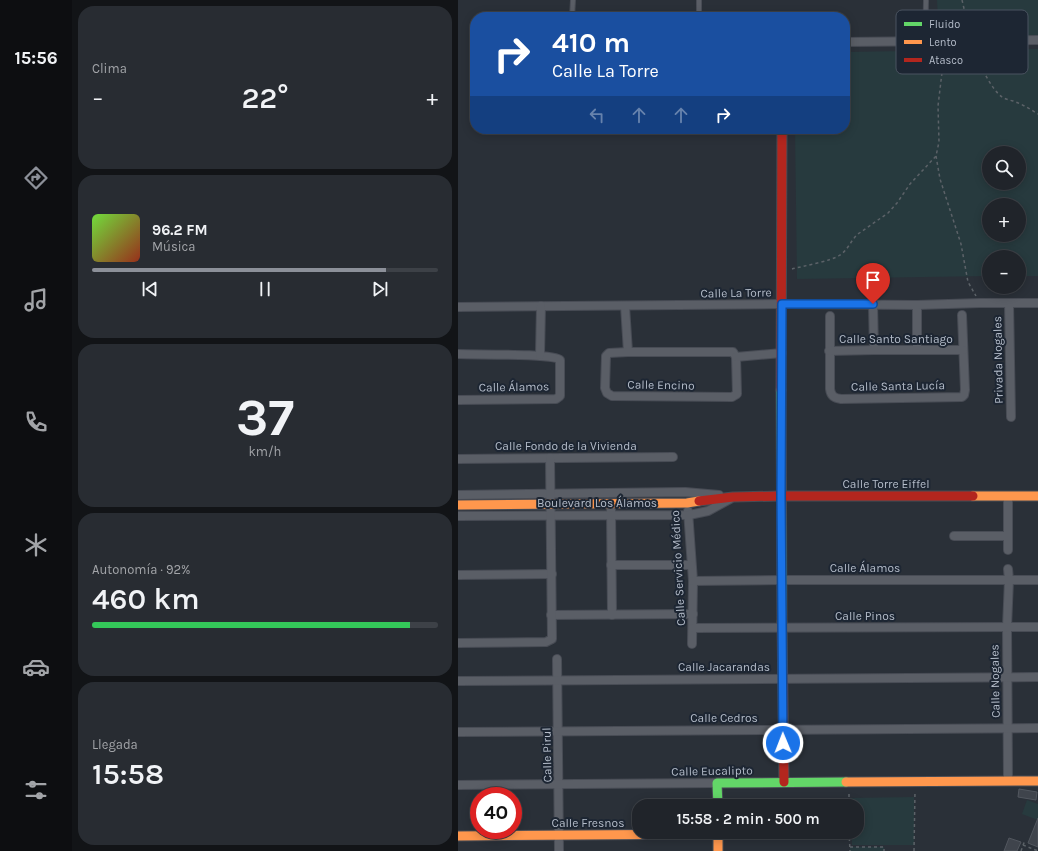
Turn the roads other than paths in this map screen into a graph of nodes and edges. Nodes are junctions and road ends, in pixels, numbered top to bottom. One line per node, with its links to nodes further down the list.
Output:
1 (574, 0): 3 (lane)
2 (699, 0): 4 (lane)
3 (573, 12)
4 (699, 12)
5 (1028, 40): 6 (street)
6 (1038, 40)
7 (850, 42): 8 (street)
8 (896, 42)
9 (782, 134): 12 (street)
10 (1009, 302): 11 (street, Calle La Torre); 14 (street, Calle La Torre); 30 (street, Privada Nogales)
11 (1038, 302)
12 (782, 304): 13 (street, Calle La Torre); 16 (street, Calle La Torre); 26 (street)
13 (873, 304): 14 (street, Calle La Torre); 20 (street)
14 (917, 305): 21 (street)
15 (541, 306): 16 (street, Calle La Torre); 17 (street, Calle La Torre); 27 (street)
16 (625, 306): 24 (street)
17 (458, 307)
18 (962, 315): 22 (street, Calle Santa Lucía)
19 (830, 316): 23 (street, Calle Santa Lucía)
20 (874, 350): 21 (street, Calle Santo Santiago); 23 (street, Calle Santo Santiago)
21 (917, 350): 22 (street, Calle Santo Santiago)
22 (962, 350): 23 (street, Calle Santa Lucía)
23 (829, 351)
24 (628, 352): 28 (street, Calle Encino); 28 (street, Calle Encino)
25 (458, 354): 27 (street, Calle Álamos)
26 (782, 354): 28 (street, Calle Encino); 38 (street)
27 (540, 356): 29 (street, Calle Álamos)
28 (736, 356)
29 (458, 400)
30 (1011, 417)
31 (550, 458): 32 (street, Calle Fondo de la Vivienda); 33 (street, Calle Fondo de la Vivienda); 36 (street)
32 (673, 458)
33 (458, 459)
34 (684, 492): 35 (street, Boulevard Los Álamos); 41 (street, Boulevard Los Álamos); 43 (street, Calle Servicio Médico)
35 (611, 493): 36 (street, Boulevard Los Álamos); 42 (street)
36 (550, 494): 37 (street, Boulevard Los Álamos); 45 (street)
37 (458, 495)
38 (781, 496): 39 (street, Calle Torre Eiffel); 41 (street, Calle Torre Eiffel); 58 (street)
39 (1008, 496): 40 (street, Calle Torre Eiffel); 51 (street)
40 (1038, 496)
41 (733, 498): 43 (street, Boulevard Los Álamos); 47 (street, Boulevard Los Álamos)
42 (612, 503): 43 (street, Boulevard Los Álamos); 45 (street, Boulevard Los Álamos); 46 (street)
43 (687, 503): 47 (street, Calle Servicio Médico)
44 (458, 505): 45 (street, Boulevard Los Álamos)
45 (551, 505): 49 (street)
46 (611, 515): 47 (street, Boulevard Los Álamos); 49 (street, Boulevard Los Álamos); 54 (street)
47 (689, 515): 53 (street, Calle Servicio Médico)
48 (458, 516): 49 (street, Boulevard Los Álamos)
49 (551, 516): 56 (street)
50 (954, 536): 51 (street)
51 (1008, 536): 52 (street)
52 (1008, 550)
53 (691, 565): 54 (street); 61 (street, Calle Servicio Médico)
54 (611, 566): 64 (street)
55 (1008, 570): 59 (street)
56 (552, 574): 57 (street); 63 (street)
57 (458, 575)
58 (782, 580): 59 (street, Calle Álamos); 61 (street, Calle Álamos); 68 (street)
59 (1009, 580): 60 (street, Calle Álamos); 65 (street, Calle Nogales)
60 (1038, 580)
61 (693, 581): 62 (street, Calle Servicio Médico)
62 (693, 614): 64 (street); 67 (street, Calle Servicio Médico)
63 (551, 615): 64 (street); 69 (street)
64 (612, 615)
65 (1007, 627): 66 (street, Calle Pinos); 68 (street, Calle Pinos); 72 (street, Calle Nogales)
66 (1038, 627)
67 (693, 628): 68 (street, Calle Pinos); 70 (street, Calle Servicio Médico)
68 (782, 629): 74 (street)
69 (458, 643)
70 (692, 644)
71 (557, 659): 75 (street, Calle Pirul)
72 (1007, 677): 73 (street, Calle Jacarandas); 74 (street, Calle Jacarandas); 77 (street, Calle Nogales)
73 (1038, 677)
74 (782, 679): 75 (street, Calle Jacarandas); 79 (street)
75 (558, 680): 76 (street, Calle Jacarandas); 80 (street, Calle Pirul)
76 (458, 681)
77 (1008, 728): 78 (street, Calle Cedros); 79 (street, Calle Cedros); 82 (street, Calle Nogales)
78 (1038, 728)
79 (783, 729): 80 (street, Calle Cedros); 84 (street)
80 (558, 731): 81 (street, Calle Cedros); 86 (street, Calle Pirul)
81 (458, 732)
82 (1008, 781): 83 (street, Calle Eucalipto); 84 (street, Calle Eucalipto)
83 (1038, 781)
84 (784, 782): 85 (street, Calle Eucalipto)
85 (717, 783): 86 (street, Calle Eucalipto); 88 (street)
86 (559, 784): 87 (street, Calle Eucalipto); 90 (street, Calle Pirul)
87 (458, 785)
88 (718, 799)
89 (632, 834): 90 (street, Calle Fresnos)
90 (560, 835): 91 (street, Calle Fresnos); 93 (street, Calle Pirul)
91 (458, 836)
92 (718, 839): 94 (street)
93 (559, 851)
94 (718, 851)

